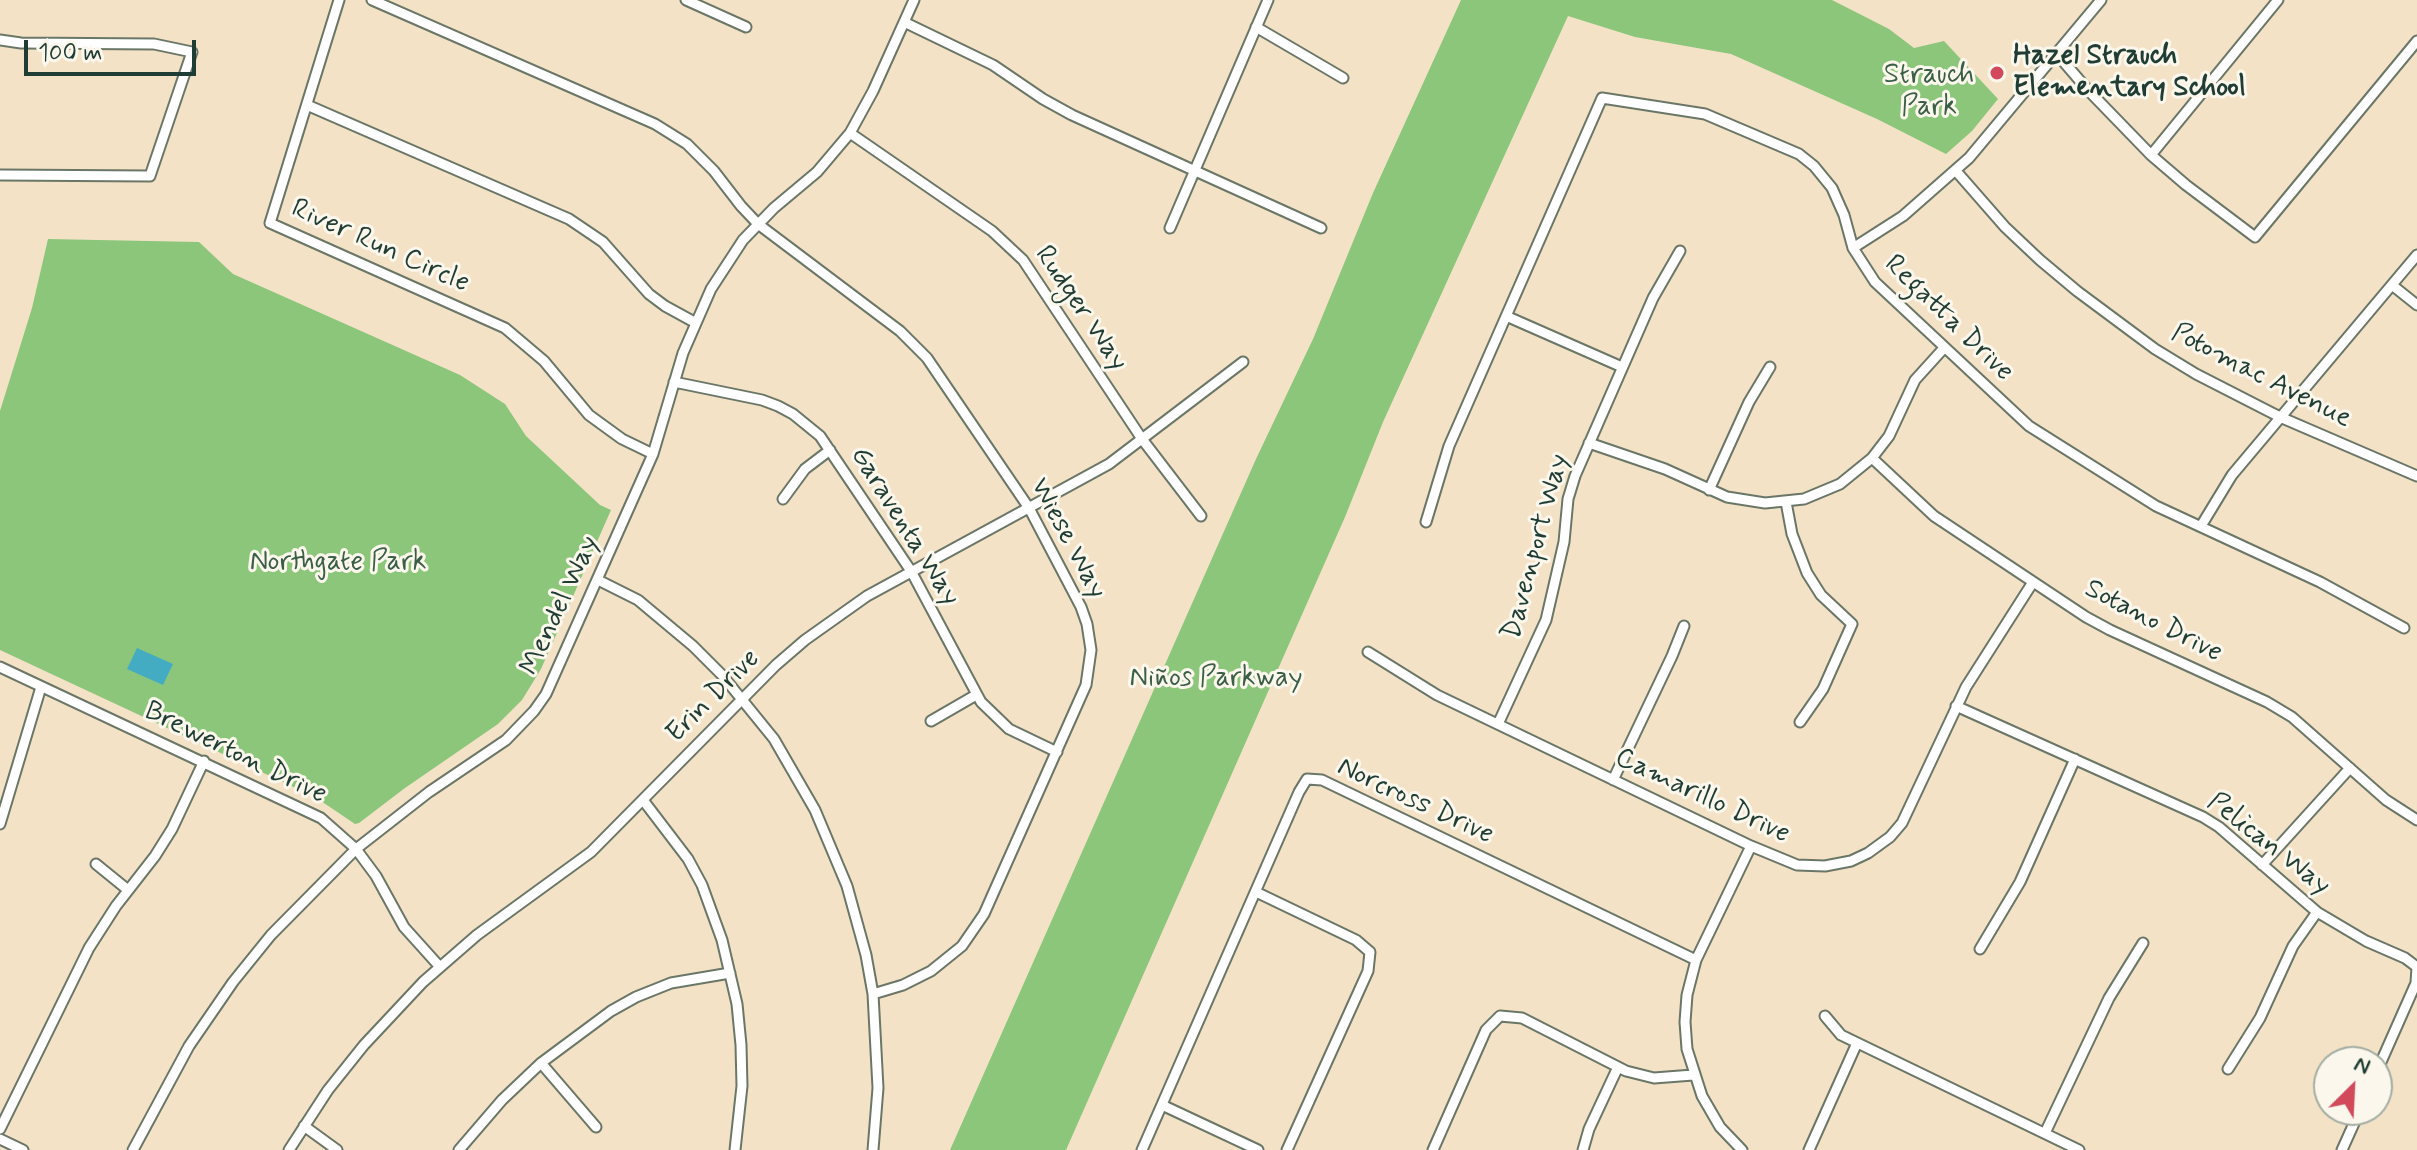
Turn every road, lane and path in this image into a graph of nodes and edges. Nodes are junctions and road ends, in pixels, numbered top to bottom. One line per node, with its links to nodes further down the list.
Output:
1 (339, 0): 15 (street, River Run Circle)
2 (372, 0): 21 (street)
3 (686, 0): 9 (street)
4 (914, 0): 8 (street, Mendel Way)
5 (1268, 0): 10 (street)
6 (2101, 0): 13 (street)
7 (2278, 0): 17 (street)
8 (904, 22): 16 (street, Mendel Way); 18 (street)
9 (746, 27)
10 (1256, 27): 14 (street); 18 (street)
11 (0, 40): 20 (street)
12 (2417, 41): 17 (street)
13 (2057, 54): 17 (street); 19 (street)
14 (1343, 78)
15 (307, 105): 30 (street); 40 (street, River Run Circle)
16 (850, 133): 21 (street, Mendel Way); 37 (street, Rudger Way)
17 (2151, 155)
18 (1193, 169): 22 (street); 23 (street)
19 (1956, 171): 24 (street); 36 (street, Potomac Avenue)
20 (0, 175)
21 (758, 224): 30 (street, Mendel Way); 46 (street, Wiese Way)
22 (1170, 228)
23 (1321, 228)
24 (1853, 248): 29 (street, Regatta Drive); 31 (street, Regatta Drive)
25 (1680, 251): 33 (street, Davenport Way)
26 (2417, 255): 27 (street)
27 (2392, 285): 28 (street); 36 (street)
28 (2417, 305)
29 (1506, 316): 33 (street); 48 (street, Regatta Drive)
30 (696, 323): 35 (street, Mendel Way)
31 (1944, 348): 41 (street); 49 (street, Regatta Drive)
32 (1243, 362): 37 (street, Erin Drive)
33 (1622, 367): 38 (street, Davenport Way)
34 (1770, 367): 43 (street)
35 (674, 382): 39 (street, Garaventa Way); 40 (street, Mendel Way)
36 (2280, 417): 42 (street, Potomac Avenue); 49 (street)
37 (1142, 439): 46 (street, Erin Drive); 47 (street, Rudger Way)
38 (1589, 443): 43 (street); 63 (street, Davenport Way)
39 (830, 450): 44 (street); 50 (street, Garaventa Way)
40 (653, 454): 51 (street, Mendel Way)
41 (1872, 458): 45 (street); 52 (street, Sotano Drive)
42 (2417, 476)
43 (1709, 490): 45 (street)
44 (783, 499)
45 (1786, 502): 62 (street)
46 (1029, 508): 50 (street, Erin Drive); 64 (street, Wiese Way)
47 (1201, 516)
48 (1426, 522)
49 (2201, 526): 54 (street, Regatta Drive)
50 (911, 571): 58 (street, Garaventa Way); 59 (street, Erin Drive)
51 (598, 580): 59 (street); 73 (street, Mendel Way)
52 (2033, 582): 60 (street, Camarillo Drive); 67 (street, Sotano Drive)
53 (1684, 626): 68 (street)
54 (2404, 628)
55 (1368, 652): 63 (street, Camarillo Drive)
56 (0, 667): 57 (street, Brewerton Drive)
57 (41, 687): 66 (street, Brewerton Drive); 71 (street)
58 (976, 695): 61 (street); 64 (street, Garaventa Way)
59 (743, 699): 69 (street, Erin Drive); 85 (street)
60 (1956, 706): 65 (street, Pelican Way); 72 (street, Camarillo Drive)
61 (931, 721)
62 (1800, 722)
63 (1498, 724): 68 (street, Camarillo Drive)
64 (1057, 752): 85 (street, Wiese Way)
65 (2075, 759): 75 (street, Pelican Way); 80 (street)
66 (204, 761): 73 (street, Brewerton Drive); 76 (street)
67 (2350, 768): 70 (street, Sotano Drive); 75 (street)
68 (1613, 780): 72 (street, Camarillo Drive)
69 (643, 800): 82 (street, Erin Drive); 84 (street)
70 (2417, 820)
71 (0, 824)
72 (1751, 846): 81 (street)
73 (356, 849): 82 (street, Brewerton Drive); 101 (street, Mendel Way)
74 (96, 864): 76 (street)
75 (2262, 865): 78 (street, Pelican Way)
76 (128, 890): 97 (street)
77 (1256, 892): 81 (street, Norcross Drive); 93 (street, Norcross Drive); 109 (street)
78 (2317, 912): 83 (street, Pelican Way); 91 (street)
79 (2143, 943): 98 (street)
80 (1980, 949)
81 (1696, 960): 92 (street)
82 (440, 967): 94 (street, Erin Drive)
83 (2417, 967): 88 (street)
84 (730, 973): 89 (street); 105 (street)
85 (873, 994): 106 (street)
86 (1825, 1016): 87 (street)
87 (1857, 1043): 98 (street); 113 (street)
88 (2388, 1046)
89 (541, 1063): 96 (street); 104 (street)
90 (1618, 1067): 92 (street); 110 (street); 111 (street)
91 (2228, 1069)
92 (1693, 1075): 112 (street)
93 (1162, 1105): 107 (street, Norcross Drive); 108 (street)
94 (304, 1126): 102 (street, Erin Drive); 103 (street)
95 (2353, 1126): 115 (street)
96 (596, 1127)
97 (0, 1129)
98 (2045, 1133): 114 (street)
99 (0, 1139): 100 (street)
100 (23, 1150)
101 (133, 1150)
102 (289, 1150)
103 (337, 1150)
104 (459, 1150)
105 (735, 1150)
106 (873, 1150)
107 (1142, 1150)
108 (1258, 1150)
109 (1287, 1150)
110 (1433, 1150)
111 (1583, 1150)
112 (1742, 1150)
113 (1809, 1150)
114 (2079, 1150)
115 (2342, 1150)

